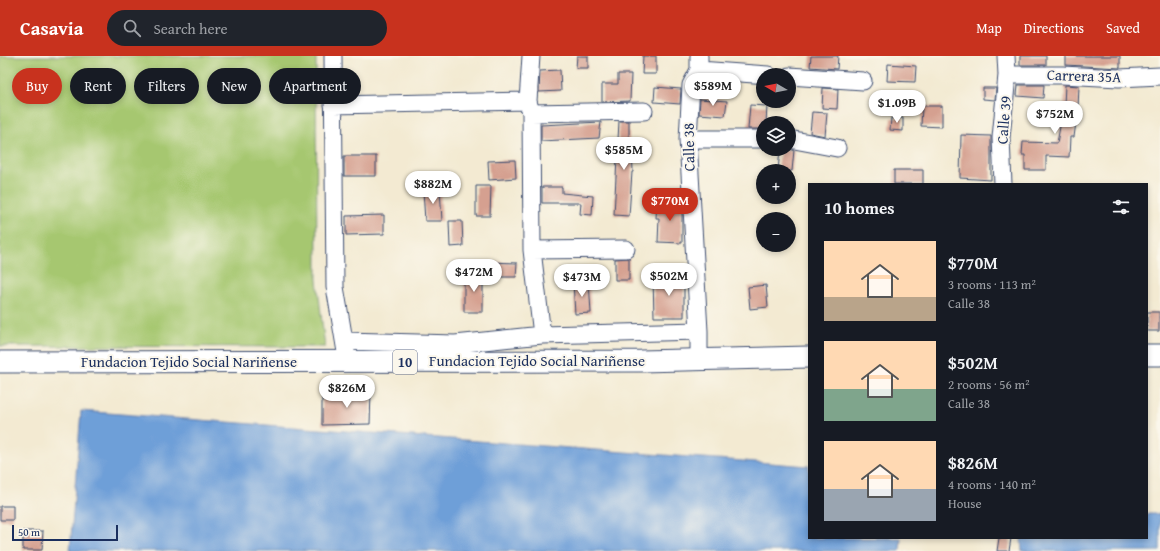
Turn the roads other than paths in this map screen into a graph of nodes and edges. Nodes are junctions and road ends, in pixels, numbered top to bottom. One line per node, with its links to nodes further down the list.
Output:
1 (333, 56): 10 (street)
2 (531, 56): 11 (street)
3 (1006, 56): 6 (street, Calle 39)
4 (699, 63): 5 (street); 13 (street, Calle 38)
5 (756, 73)
6 (1007, 75): 7 (street, Carrera 35A); 17 (street, Calle 39)
7 (1160, 76)
8 (796, 77): 9 (street)
9 (863, 82)
10 (333, 105): 11 (street); 22 (street)
11 (529, 107): 12 (street); 19 (street)
12 (644, 110)
13 (688, 139): 14 (street); 20 (street, Calle 38)
14 (756, 139)
15 (796, 140): 16 (street)
16 (837, 148)
17 (1003, 183)
18 (626, 249): 19 (street)
19 (532, 250): 21 (street)
20 (699, 331): 21 (street); 26 (street, Calle 38)
21 (542, 335): 22 (street)
22 (345, 341): 28 (street)
23 (1148, 355): 24 (main road)
24 (1160, 355)
25 (808, 358): 26 (main road, Fundacion Tejido Social Nariñense / 10)
26 (699, 360): 28 (main road, Fundacion Tejido Social Nariñense / 10)
27 (0, 362): 28 (main road, Fundacion Tejido Social Nariñense / 10)
28 (348, 362)

